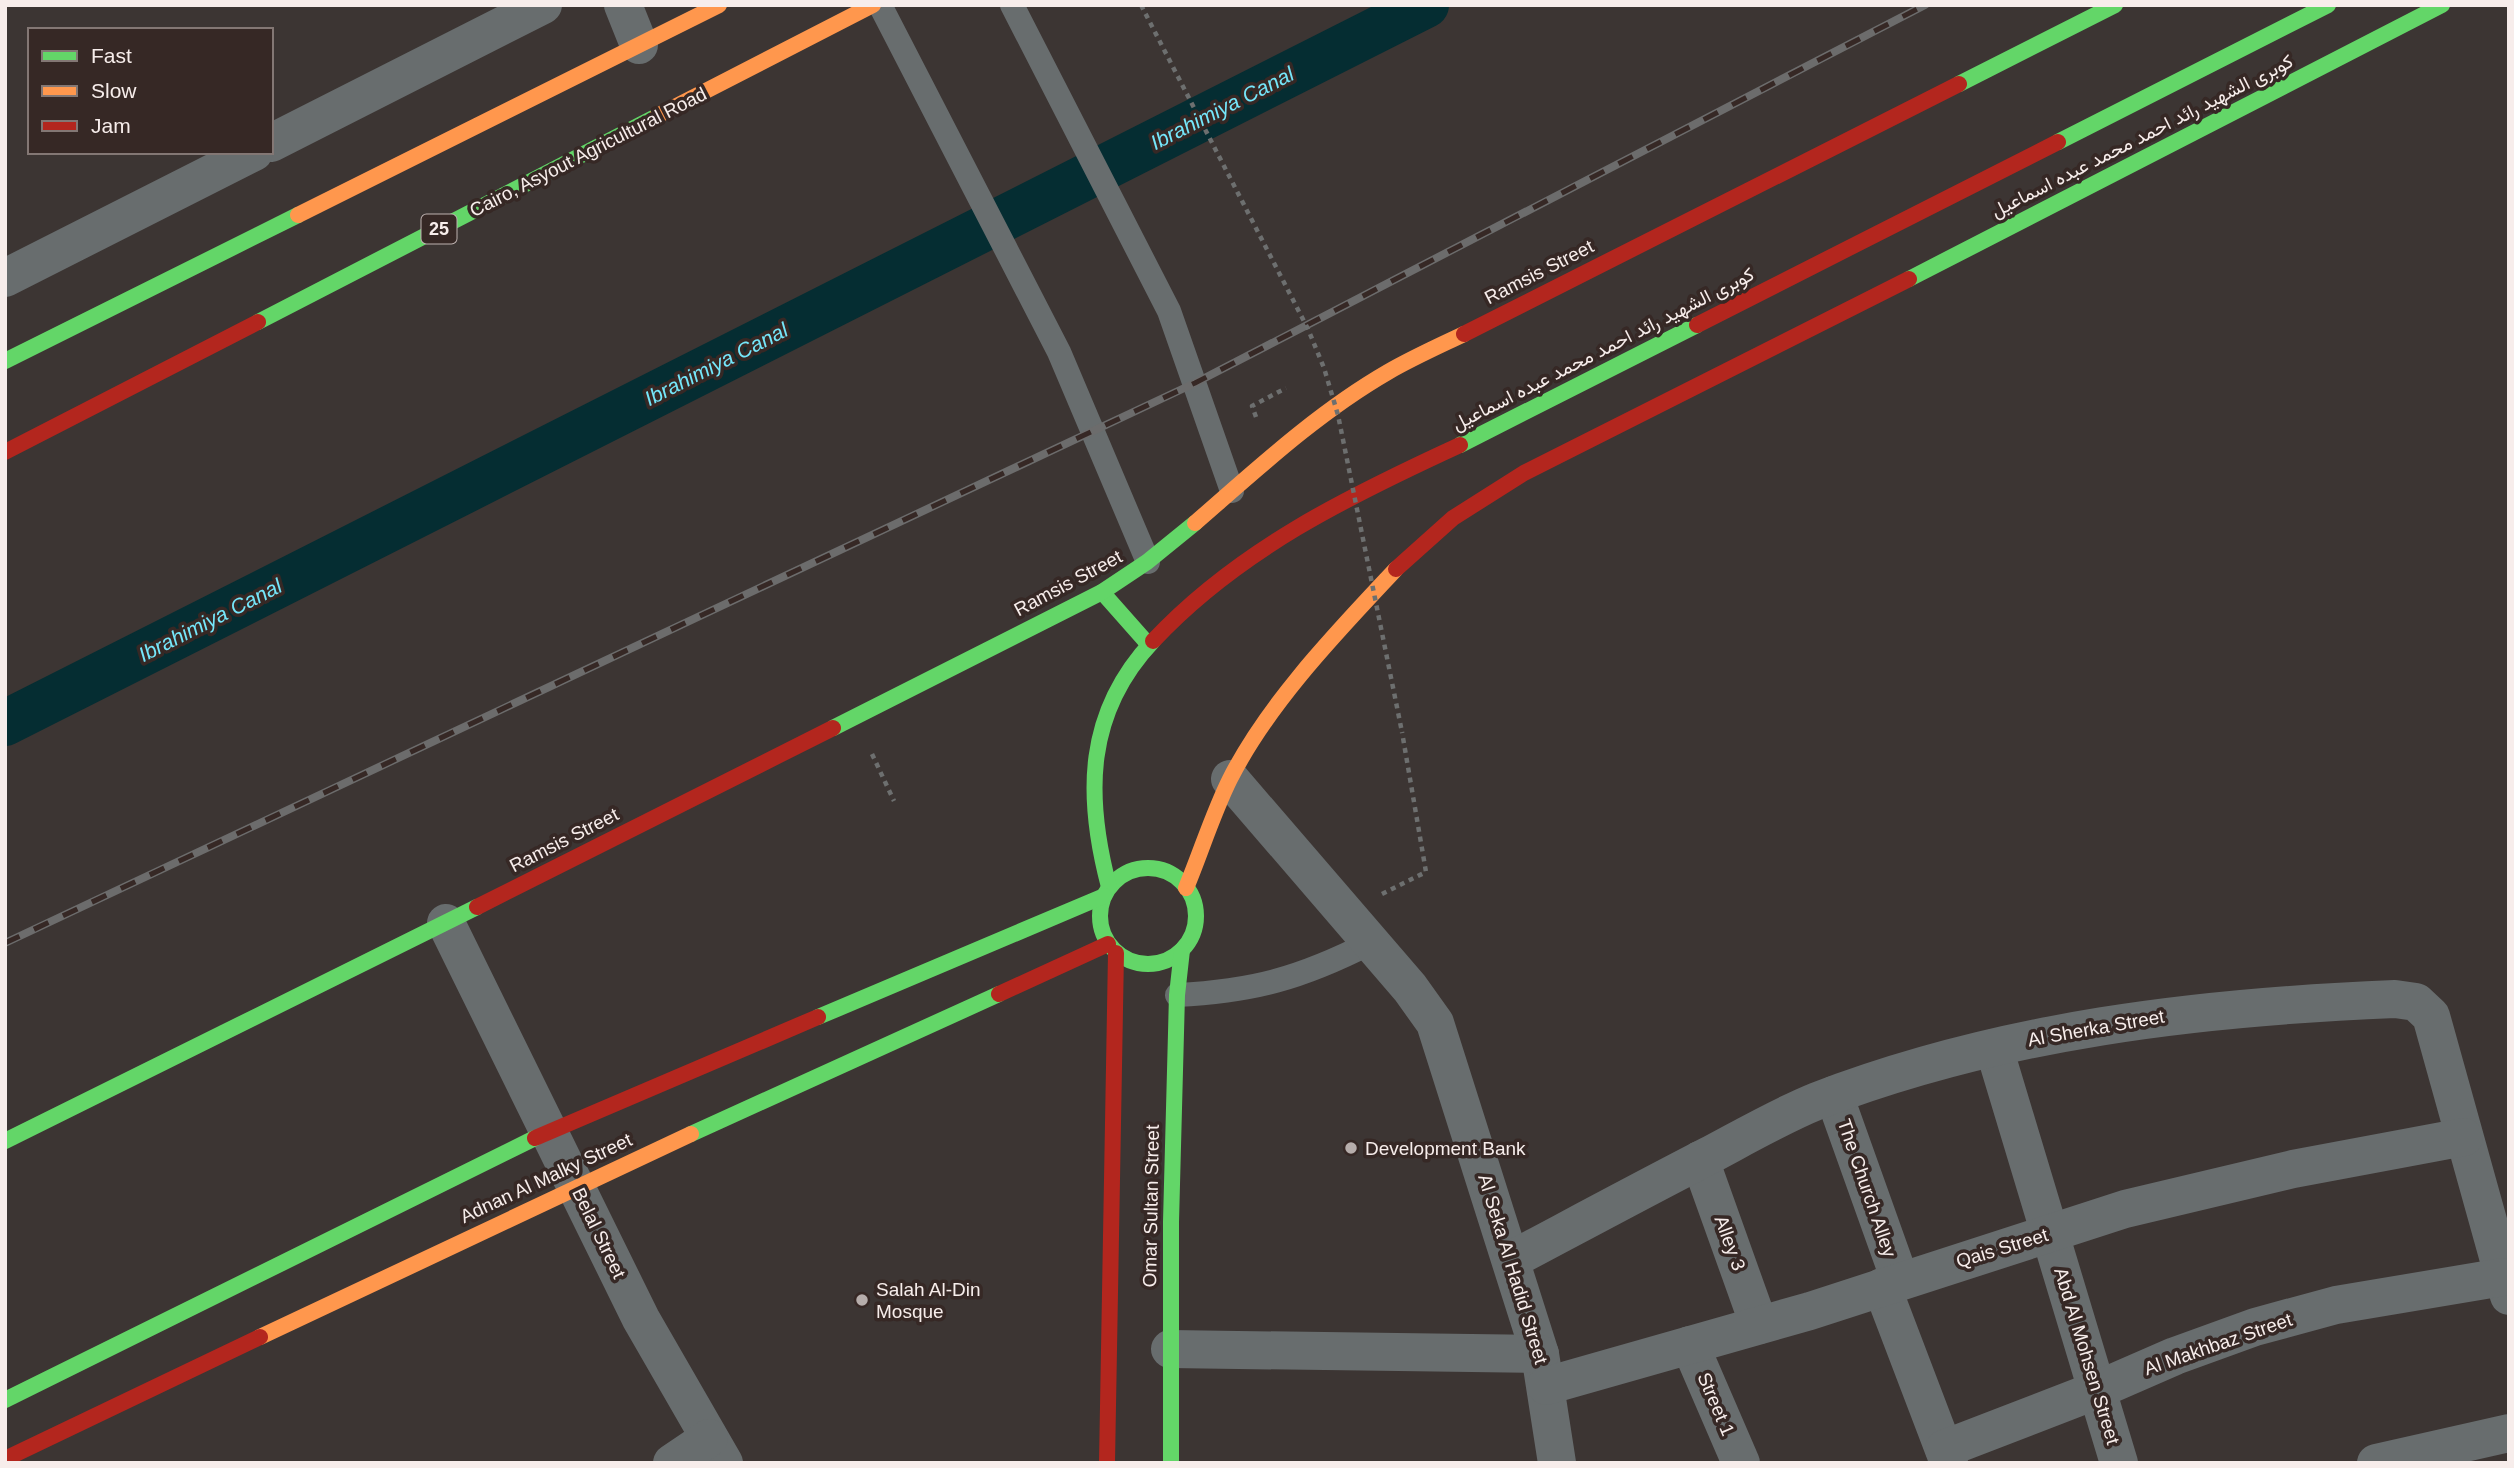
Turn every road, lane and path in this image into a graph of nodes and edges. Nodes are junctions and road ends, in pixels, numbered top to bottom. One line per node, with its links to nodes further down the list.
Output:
1 (543, 5): 12 (street)
2 (623, 5): 11 (street)
3 (719, 5): 11 (main road)
4 (873, 5): 16 (main road, Cairo, Asyout Agricultural Road / 25)
5 (880, 5): 18 (lane)
6 (1012, 5): 17 (lane)
7 (1141, 5): 26 (path, bridge)
8 (2115, 5): 17 (main road, Ramsis Street)
9 (2328, 5): 20 (main road, كوبرى الشهيد رائد احمد محمد عبده اسماعيل)
10 (2442, 5): 22 (main road, كوبرى الشهيد رائد احمد محمد عبده اسماعيل)
11 (639, 45): 15 (main road)
12 (273, 142)
13 (250, 154): 14 (street)
14 (5, 278)
15 (5, 361)
16 (5, 452)
17 (1232, 491): 18 (main road, Ramsis Street)
18 (1148, 562): 19 (main road, Ramsis Street)
19 (1102, 592): 20 (main road); 21 (main road, Ramsis Street)
20 (1148, 644): 25 (main road, كوبرى الشهيد رائد احمد محمد عبده اسماعيل)
21 (854, 717): 23 (path); 27 (main road, Ramsis Street)
22 (1230, 779): 24 (main road, كوبرى الشهيد رائد احمد محمد عبده اسماعيل); 26 (street, Al Seka Al Hadid Street)
23 (894, 801)
24 (1186, 888): 25 (main road); 30 (main road)
25 (1107, 892): 29 (main road); 34 (main road, Adnan Al Malky Street)
26 (1343, 913): 28 (street, Al Seka Al Hadid Street)
27 (446, 923): 34 (street, Belal Street); 36 (main road, Ramsis Street)
28 (1370, 943): 31 (lane); 40 (street, Al Seka Al Hadid Street)
29 (1112, 949): 30 (main road); 38 (main road, Adnan Al Malky Street); 54 (main road, Omar Sultan Street)
30 (1182, 950): 31 (main road, Omar Sultan Street)
31 (1177, 995): 45 (main road, Omar Sultan Street)
32 (1994, 1048): 33 (street, Al Sherka Street); 35 (street, Al Sherka Street); 39 (street, Abd Al Mohsen Street)
33 (1834, 1095): 37 (street, Al Sherka Street); 41 (street, The Church Alley)
34 (550, 1130): 38 (street, Belal Street); 48 (main road, Adnan Al Malky Street)
35 (2464, 1137): 39 (street, Qais Street); 42 (street, Al Sherka Street)
36 (5, 1141)
37 (1700, 1160): 40 (street, Al Sherka Street); 43 (street, Alley 3)
38 (577, 1186): 50 (street, Belal Street); 52 (main road, Adnan Al Malky Street)
39 (2050, 1233): 41 (street, Qais Street); 47 (street, Abd Al Mohsen Street)
40 (1511, 1260): 46 (street, Al Seka Al Hadid Street)
41 (1891, 1284): 43 (street, Qais Street); 51 (street, The Church Alley)
42 (2506, 1287): 47 (street, Al Makhbaz Street)
43 (1759, 1325): 44 (street, Qais Street)
44 (1690, 1345): 46 (street, Qais Street); 57 (street, Street 1)
45 (1170, 1349): 46 (street, Qais Street); 55 (main road, Omar Sultan Street)
46 (1543, 1370): 56 (street, Al Seka Al Hadid Street)
47 (2097, 1390): 51 (street, Al Makhbaz Street); 58 (street, Abd Al Mohsen Street)
48 (5, 1400)
49 (2509, 1433): 59 (street)
50 (717, 1450): 53 (street)
51 (1947, 1456)
52 (5, 1459)
53 (672, 1463)
54 (1107, 1463)
55 (1171, 1463)
56 (1557, 1463)
57 (1741, 1463)
58 (2119, 1463)
59 (2376, 1463)

